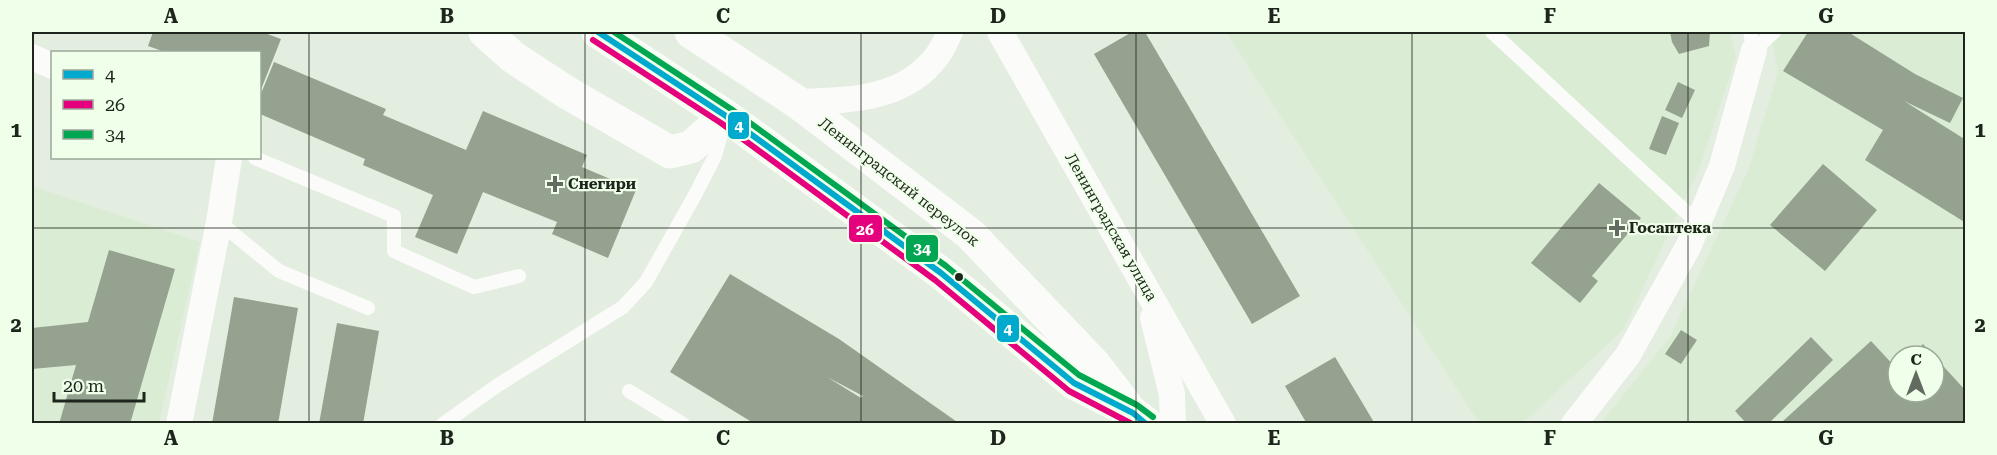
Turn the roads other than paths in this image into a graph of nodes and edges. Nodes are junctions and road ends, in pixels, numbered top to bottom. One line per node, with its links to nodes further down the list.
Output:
1 (485, 32): 12 (main road)
2 (598, 32): 12 (main road, Ленинградский переулок)
3 (691, 32): 11 (main road, Ленинградский переулок)
4 (950, 32): 11 (street)
5 (1000, 32): 18 (street, Ленинградская улица)
6 (1492, 32): 16 (lane)
7 (1774, 32): 8 (lane)
8 (1752, 41): 16 (street)
9 (32, 57): 10 (street)
10 (51, 66)
11 (797, 102): 21 (main road, Ленинградский переулок)
12 (726, 116): 21 (main road, Ленинградский переулок); 23 (lane)
13 (229, 159): 15 (street)
14 (257, 159): 17 (lane)
15 (219, 222): 19 (lane); 22 (street)
16 (1698, 223): 27 (street)
17 (519, 276)
18 (1144, 286): 25 (street); 26 (street, Ленинградская улица)
19 (368, 308)
20 (629, 391): 24 (lane)
21 (1140, 418)
22 (179, 423)
23 (443, 423)
24 (683, 423)
25 (1173, 423)
26 (1223, 423)
27 (1574, 423)

